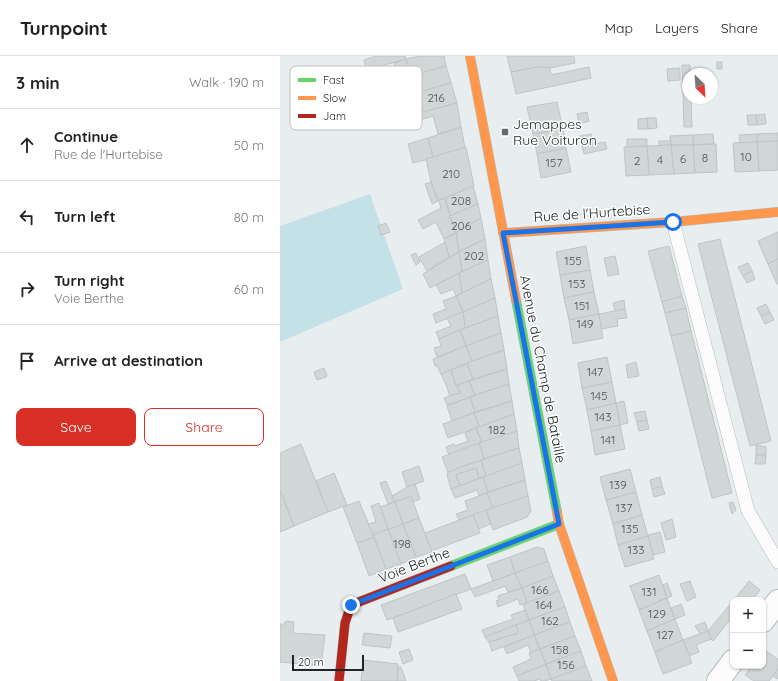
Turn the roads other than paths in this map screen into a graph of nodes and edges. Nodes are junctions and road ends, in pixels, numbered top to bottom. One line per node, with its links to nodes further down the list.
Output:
1 (470, 56): 4 (street, Avenue du Champ de Bataille)
2 (778, 212): 3 (street, Rue de l'Hurtebise)
3 (673, 222): 4 (street, Rue de l'Hurtebise); 6 (lane)
4 (503, 233): 5 (street, Avenue du Champ de Bataille)
5 (559, 524): 10 (street, Voie Berthe); 11 (street, Avenue du Champ de Bataille)
6 (778, 562)
7 (778, 601): 8 (street)
8 (766, 617)
9 (730, 664): 12 (street)
10 (339, 681)
11 (613, 681)
12 (718, 681)

